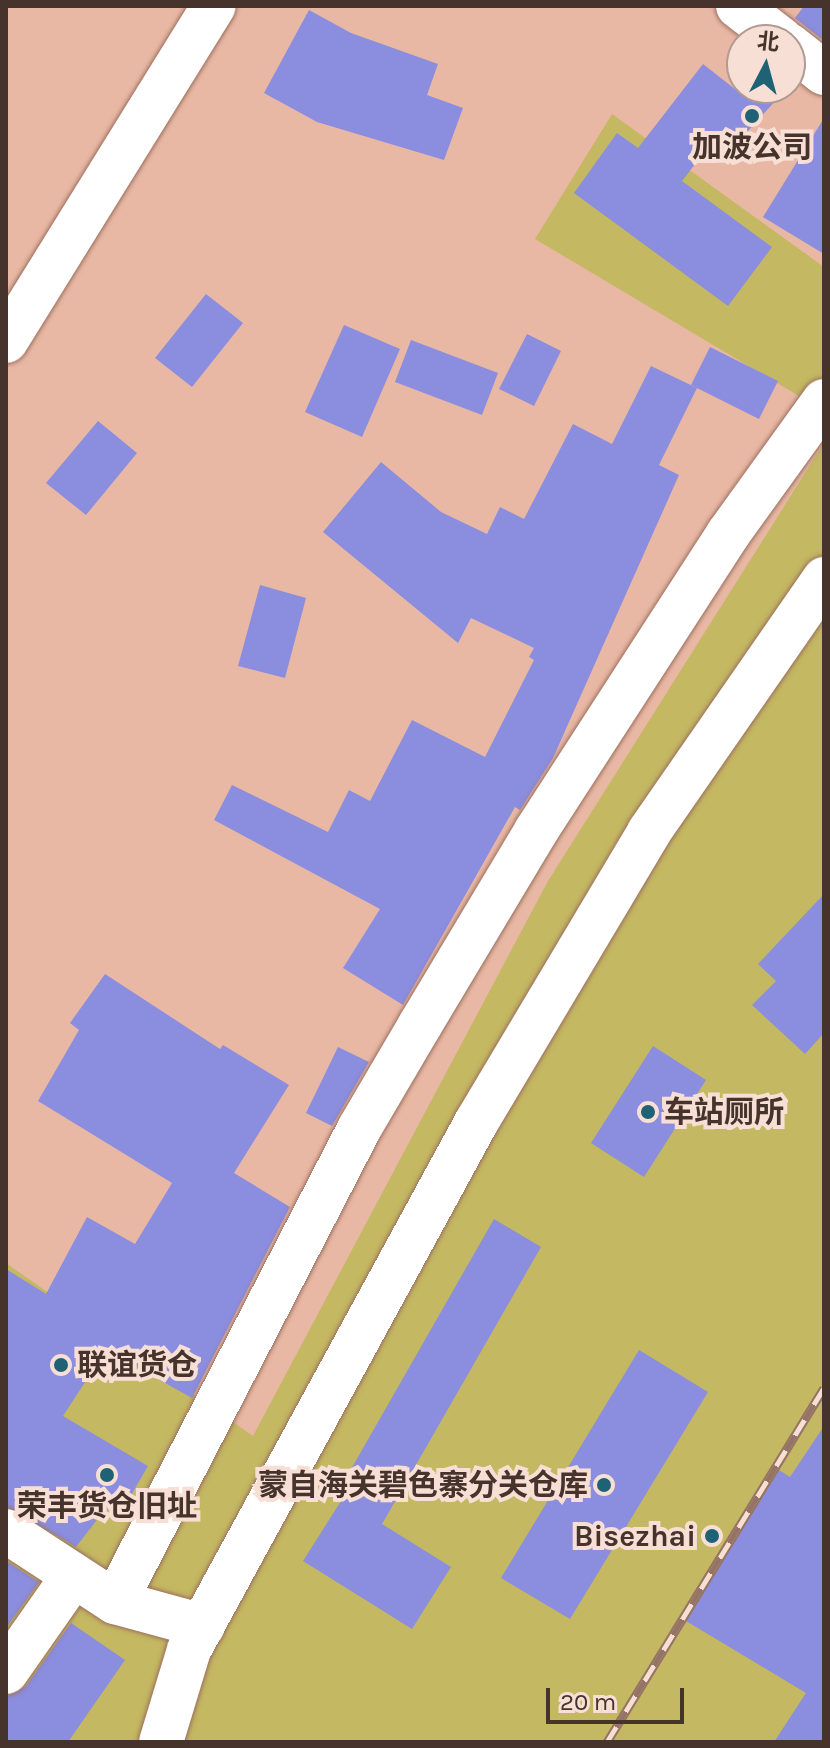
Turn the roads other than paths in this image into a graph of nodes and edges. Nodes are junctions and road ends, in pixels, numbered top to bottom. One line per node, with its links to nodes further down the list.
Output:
1 (214, 6): 6 (street)
2 (738, 6): 3 (street)
3 (761, 24)
4 (806, 59): 5 (street)
5 (824, 73)
6 (6, 341)
7 (824, 401): 11 (street)
8 (824, 579): 12 (street)
9 (6, 1531): 10 (street)
10 (74, 1575): 11 (street); 13 (street)
11 (115, 1602): 12 (street)
12 (203, 1626): 14 (street)
13 (6, 1672)
14 (161, 1742)

